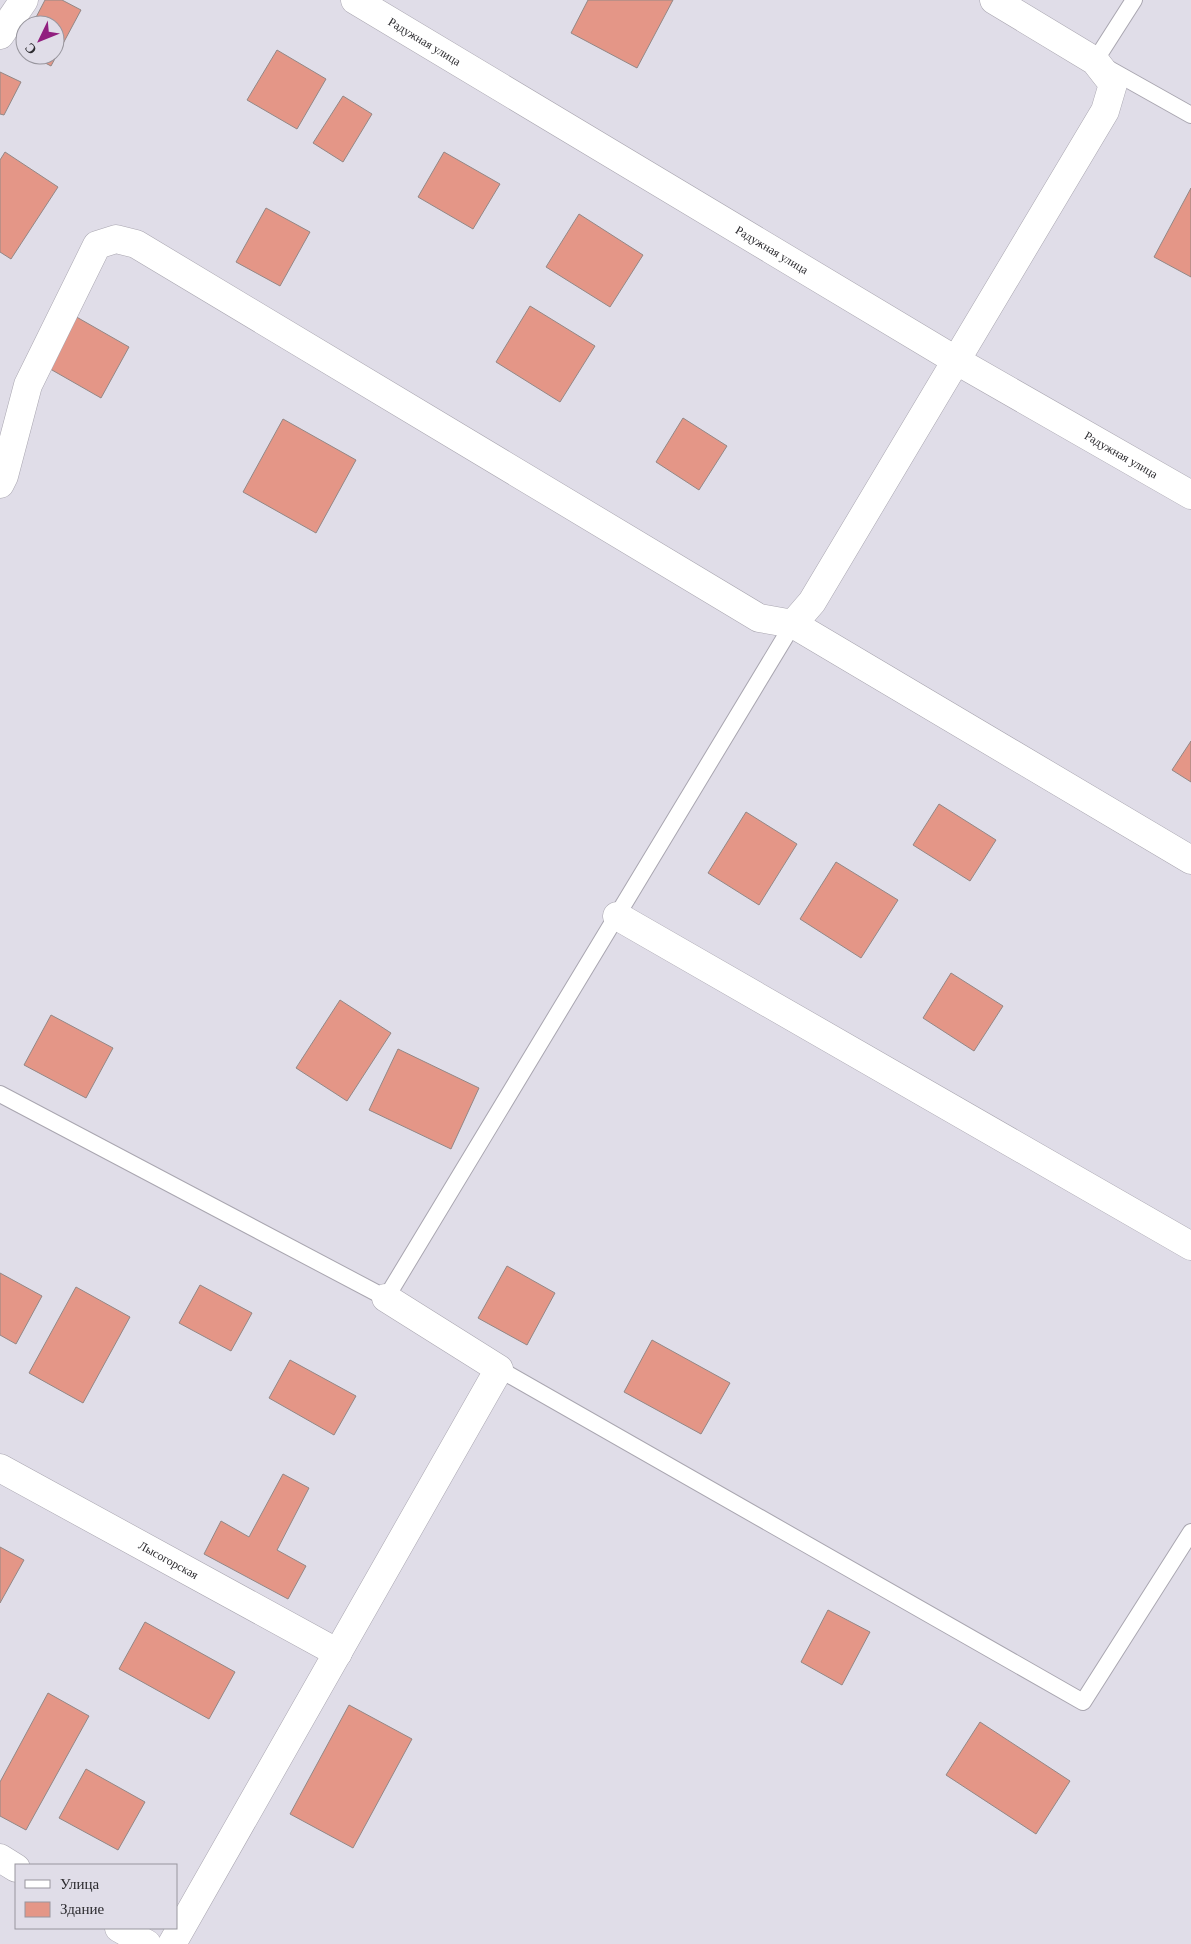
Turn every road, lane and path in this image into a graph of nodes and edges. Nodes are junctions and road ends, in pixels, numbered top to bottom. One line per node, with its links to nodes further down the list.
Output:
1 (24, 0): 5 (street)
2 (354, 0): 8 (street, Радужная улица)
3 (994, 0): 6 (street)
4 (1134, 0): 6 (lane)
5 (0, 36)
6 (1095, 61): 7 (lane); 8 (street)
7 (1191, 115)
8 (957, 361): 10 (street, Радужная улица); 11 (street)
9 (0, 484): 11 (street)
10 (1191, 496)
11 (793, 624): 12 (street); 13 (lane)
12 (1191, 860)
13 (617, 916): 15 (street); 16 (lane)
14 (0, 1094): 16 (lane)
15 (1191, 1246)
16 (386, 1298): 17 (street)
17 (499, 1369): 19 (lane); 20 (street)
18 (0, 1468): 20 (street, Лысогорская)
19 (1191, 1532)
20 (338, 1653): 25 (street)
21 (0, 1858): 22 (street)
22 (15, 1867)
23 (122, 1929): 24 (street)
24 (148, 1944)
25 (172, 1944)

